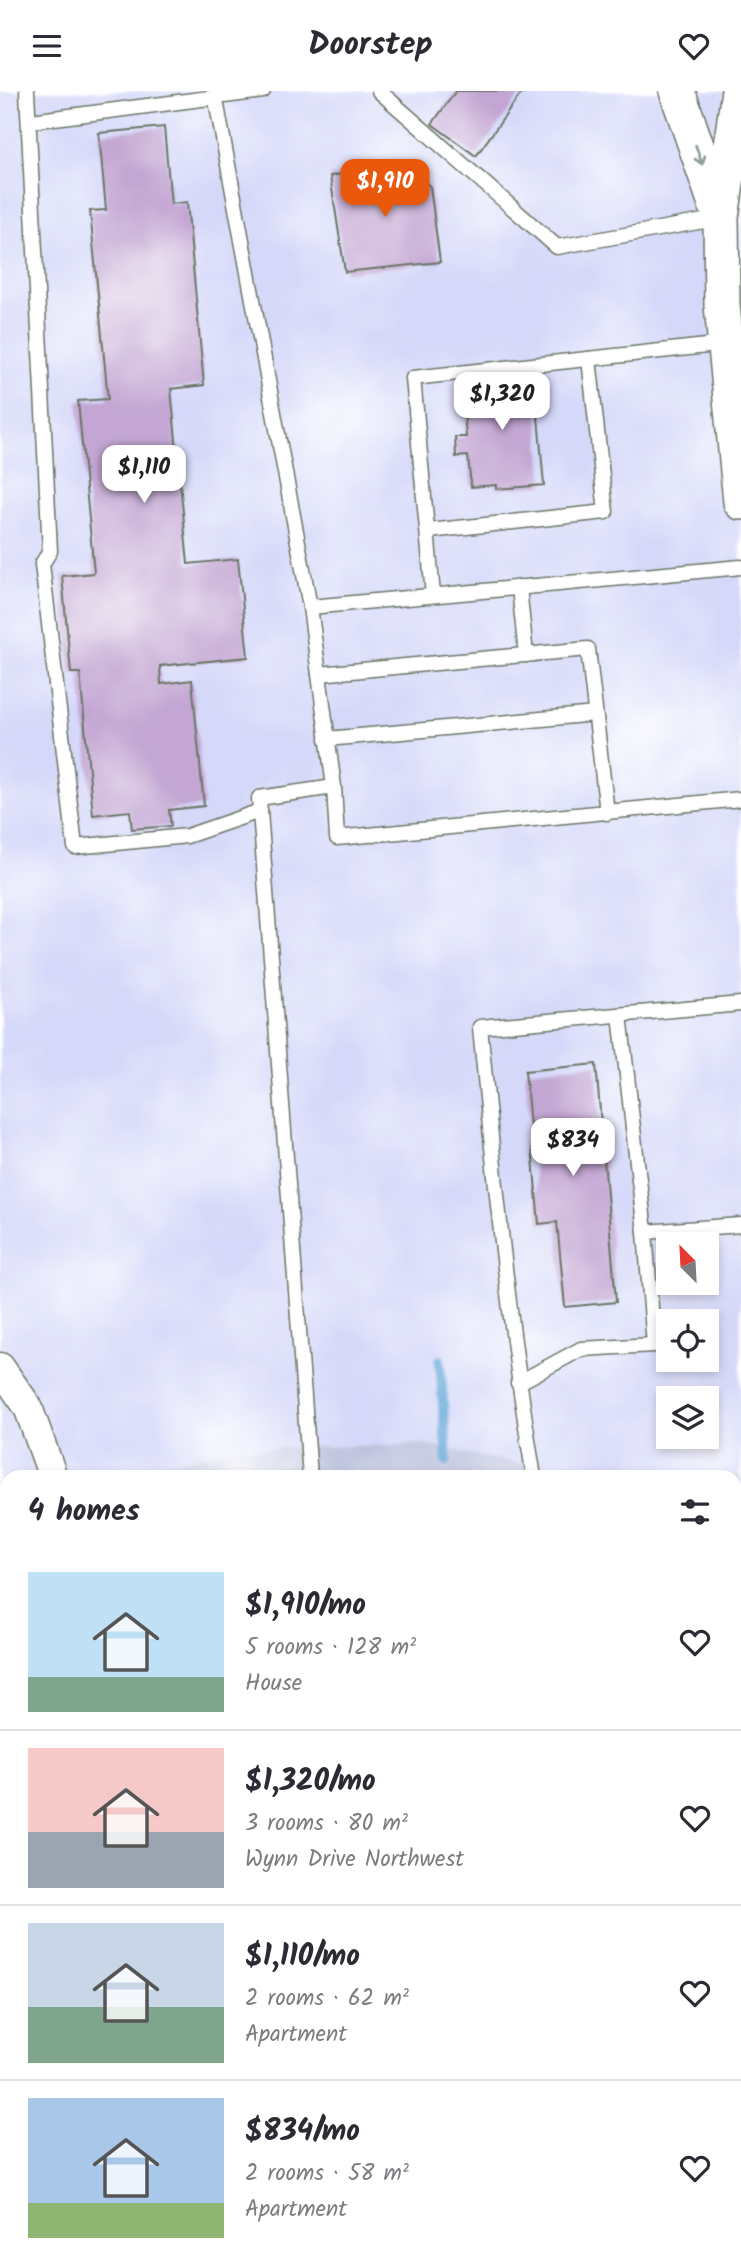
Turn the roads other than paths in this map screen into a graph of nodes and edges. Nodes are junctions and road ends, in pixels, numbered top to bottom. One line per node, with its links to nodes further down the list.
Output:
1 (27, 91): 7 (lane)
2 (263, 91): 6 (lane)
3 (379, 91): 8 (lane)
4 (677, 91): 8 (street, one-way to 8)
5 (739, 91): 8 (street)
6 (215, 95): 7 (lane); 17 (lane)
7 (31, 121): 24 (lane)
8 (721, 218): 9 (street)
9 (731, 305): 10 (street)
10 (725, 344): 11 (lane); 12 (street)
11 (589, 359): 13 (lane); 13 (lane)
12 (740, 484)
13 (429, 531): 16 (lane)
14 (741, 567): 15 (lane)
15 (519, 587): 16 (lane); 18 (lane)
16 (433, 595): 17 (lane)
17 (310, 607): 19 (lane)
18 (526, 655): 19 (lane); 20 (lane)
19 (319, 674): 21 (lane)
20 (594, 714): 21 (lane); 25 (lane)
21 (327, 739): 22 (lane)
22 (334, 787): 24 (lane); 25 (lane)
23 (741, 799): 25 (lane)
24 (260, 811): 33 (lane)
25 (607, 813)
26 (741, 1004): 27 (lane)
27 (620, 1015): 29 (lane); 31 (lane)
28 (741, 1225): 29 (lane)
29 (645, 1232): 31 (lane)
30 (0, 1367): 32 (street)
31 (518, 1383): 34 (lane)
32 (50, 1470)
33 (309, 1470)
34 (533, 1470)

